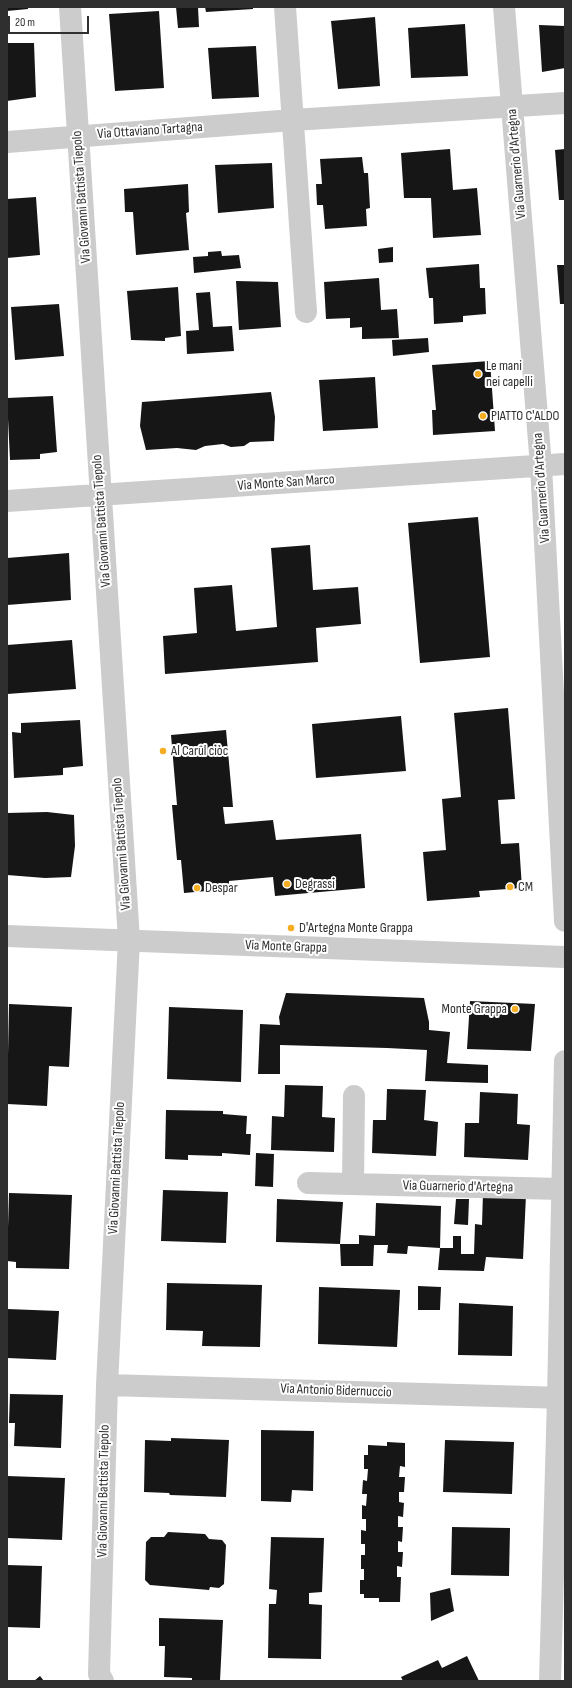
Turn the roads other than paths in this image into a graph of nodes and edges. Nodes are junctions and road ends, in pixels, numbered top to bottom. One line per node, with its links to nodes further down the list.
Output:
1 (70, 7): 7 (street, Via Giovanni Battista Tiepolo)
2 (285, 7): 6 (street)
3 (504, 7): 5 (street, Via Guarnerio d'Artegna)
4 (565, 103): 5 (street, Via Ottaviano Tartagna)
5 (512, 107): 6 (street, Via Ottaviano Tartagna); 11 (street, Via Guarnerio d'Artegna)
6 (293, 120): 7 (street, Via Ottaviano Tartagna); 9 (street)
7 (78, 136): 8 (street, Via Ottaviano Tartagna); 12 (street, Via Giovanni Battista Tiepolo)
8 (7, 142)
9 (306, 312)
10 (565, 464): 11 (street, Via Monte San Marco)
11 (542, 466): 12 (street, Via Monte San Marco); 14 (street, Via Guarnerio d'Artegna)
12 (100, 495): 13 (street, Via Monte San Marco); 16 (street, Via Giovanni Battista Tiepolo)
13 (7, 501)
14 (565, 921)
15 (7, 936): 16 (street, Via Monte Grappa)
16 (129, 940): 17 (street, Via Monte Grappa); 23 (street, Via Giovanni Battista Tiepolo)
17 (565, 957)
18 (565, 1061): 22 (street)
19 (354, 1096): 21 (street)
20 (308, 1183): 21 (street, Via Guarnerio d'Artegna)
21 (353, 1184): 22 (street, Via Guarnerio d'Artegna)
22 (562, 1189): 24 (street)
23 (107, 1385): 24 (street, Via Antonio Bidernuccio); 25 (street, Via Giovanni Battista Tiepolo)
24 (562, 1398): 26 (street)
25 (103, 1681)
26 (550, 1681)

